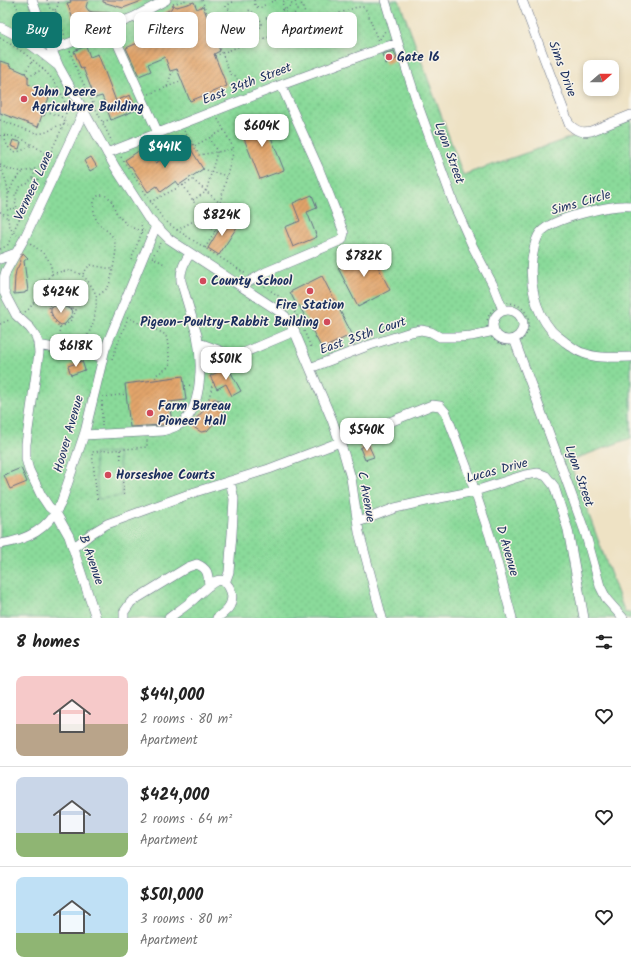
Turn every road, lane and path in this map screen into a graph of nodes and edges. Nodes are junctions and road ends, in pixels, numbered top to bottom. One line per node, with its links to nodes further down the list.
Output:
1 (14, 0): 20 (path)
2 (32, 0): 36 (street, C Avenue)
3 (47, 0): 18 (path)
4 (59, 0): 18 (path)
5 (166, 0): 25 (street)
6 (202, 0): 37 (path)
7 (254, 0): 16 (path)
8 (276, 0): 15 (path)
9 (288, 0): 17 (path)
10 (295, 0): 17 (path); 17 (path)
11 (300, 0): 22 (path)
12 (385, 0): 31 (street, Lyon Street)
13 (522, 0): 53 (street, Sims Drive)
14 (233, 2): 21 (path)
15 (271, 2)
16 (267, 3)
17 (285, 9): 19 (path)
18 (55, 10): 32 (path)
19 (282, 10)
20 (19, 12)
21 (231, 12)
22 (305, 12)
23 (343, 12): 35 (path)
24 (262, 19): 27 (path)
25 (126, 20)
26 (0, 27): 28 (street)
27 (259, 28)
28 (12, 34)
29 (0, 38): 39 (path)
30 (267, 38): 37 (path)
31 (398, 43): 35 (street, East 34th Street); 119 (street, Lyon Street)
32 (68, 44): 36 (street); 57 (path)
33 (34, 48): 40 (street)
34 (120, 48): 49 (street)
35 (380, 48): 46 (street, East 34th Street)
36 (51, 49): 40 (street, C Avenue)
37 (222, 53): 38 (path); 48 (path)
38 (215, 56)
39 (33, 60): 41 (path); 43 (path)
40 (60, 67): 51 (street, C Avenue)
41 (43, 69): 44 (path); 54 (path)
42 (178, 70): 47 (path)
43 (25, 73)
44 (28, 77)
45 (182, 81): 47 (path)
46 (281, 85): 62 (street, East 34th Street); 113 (street)
47 (167, 87): 49 (path)
48 (243, 94)
49 (142, 96): 62 (street)
50 (46, 111): 54 (path)
51 (84, 111): 60 (street, Vermeer Lane); 71 (street, C Avenue)
52 (216, 114): 61 (path)
53 (631, 115)
54 (65, 118): 58 (path)
55 (111, 119): 57 (path)
56 (0, 120): 58 (path)
57 (103, 122): 68 (path)
58 (64, 124): 60 (path); 72 (path)
59 (181, 128): 67 (path)
60 (75, 130): 101 (street, Vermeer Lane)
61 (224, 130): 65 (path); 69 (path)
62 (158, 133): 68 (street, East 34th Street)
63 (0, 136): 64 (path)
64 (4, 136): 66 (path); 66 (path)
65 (210, 138): 67 (path); 70 (path)
66 (32, 145): 72 (path)
67 (194, 146): 70 (path)
68 (116, 149): 71 (street, East 34th Street); 84 (path)
69 (234, 149): 70 (path); 79 (path)
70 (217, 152): 78 (path)
71 (107, 153): 89 (street, C Avenue)
72 (49, 156): 73 (path)
73 (45, 165): 76 (path); 98 (path)
74 (0, 166): 77 (path); 82 (path)
75 (203, 169): 78 (path)
76 (33, 170): 77 (path); 88 (path)
77 (23, 172): 82 (path)
78 (212, 172): 79 (path); 81 (path)
79 (227, 176): 85 (path)
80 (183, 185): 81 (path); 83 (path); 84 (path)
81 (206, 192): 83 (path); 85 (path)
82 (8, 194): 93 (path)
83 (193, 200): 92 (path)
84 (151, 202): 89 (path); 97 (path)
85 (220, 203): 86 (path)
86 (219, 206): 91 (path); 92 (path)
87 (631, 206): 120 (street, Sims Circle)
88 (10, 209)
89 (142, 209): 95 (path); 96 (street, C Avenue)
90 (0, 212): 93 (path)
91 (230, 212): 94 (path); 99 (path)
92 (203, 216): 97 (path); 99 (path)
93 (7, 218): 98 (path)
94 (231, 223)
95 (142, 230): 96 (path); 107 (path); 109 (path)
96 (154, 230): 100 (street, C Avenue); 121 (street, Hoover Avenue)
97 (177, 230): 103 (path)
98 (13, 232): 101 (path); 102 (path)
99 (215, 232): 103 (path)
100 (166, 236): 105 (street, C Avenue); 108 (path)
101 (24, 239): 104 (street, Vermeer Lane); 110 (path)
102 (7, 246): 106 (path); 106 (path)
103 (205, 248): 113 (path)
104 (16, 253): 106 (street); 115 (street, Vermeer Lane)
105 (190, 253): 114 (street, C Avenue); 128 (street)
106 (1, 255)
107 (131, 260)
108 (166, 265)
109 (112, 269): 111 (path); 116 (path)
110 (52, 274): 111 (path); 117 (path)
111 (82, 275): 116 (path)
112 (0, 278): 115 (street)
113 (253, 279): 114 (street); 130 (path)
114 (241, 286): 125 (street, C Avenue)
115 (4, 287): 122 (street)
116 (96, 297): 132 (path)
117 (36, 298): 118 (path); 122 (path)
118 (49, 305): 124 (path); 124 (path)
119 (502, 307): 123 (street); 123 (path); 126 (street); 126 (path)
120 (539, 311): 123 (street); 135 (street, Sims Circle)
121 (124, 315): 133 (street, Hoover Avenue); 134 (path); 137 (path)
122 (19, 317): 129 (street)
123 (525, 318): 127 (street); 127 (path)
124 (60, 327): 131 (path)
125 (295, 332): 128 (street); 136 (street, C Avenue)
126 (491, 332): 127 (street); 127 (path); 136 (street, East 35th Court)
127 (515, 341): 165 (street, Lyon Street)
128 (199, 343): 143 (street)
129 (38, 345): 131 (street); 152 (street)
130 (312, 347)
131 (57, 349): 132 (street)
132 (84, 354): 133 (street)
133 (102, 357): 145 (street, Hoover Avenue)
134 (112, 358)
135 (631, 358)
136 (309, 364): 146 (street, C Avenue)
137 (155, 380)
138 (213, 382): 142 (path)
139 (104, 391): 141 (path)
140 (126, 394): 141 (path)
141 (102, 397): 144 (path)
142 (208, 406)
143 (146, 432): 144 (street); 147 (path)
144 (102, 434): 145 (street)
145 (84, 435): 152 (street, Hoover Avenue)
146 (340, 442): 148 (street); 149 (street, D Avenue); 153 (street, C Avenue)
147 (120, 450): 150 (path); 151 (path)
148 (230, 481): 155 (street); 156 (street)
149 (475, 491): 153 (street, Lucas Drive); 163 (street, D Avenue); 164 (street, Lucas Drive)
150 (124, 497)
151 (97, 498)
152 (56, 513): 154 (street, Hoover Avenue); 155 (street, B Avenue)
153 (358, 522): 162 (street, C Avenue)
154 (0, 544)
155 (73, 548): 158 (street, B Avenue)
156 (225, 583): 157 (street); 161 (street)
157 (209, 586): 159 (street); 160 (street)
158 (96, 618)
159 (124, 618)
160 (169, 618)
161 (217, 618)
162 (382, 618)
163 (512, 618)
164 (584, 618)
165 (623, 618)

